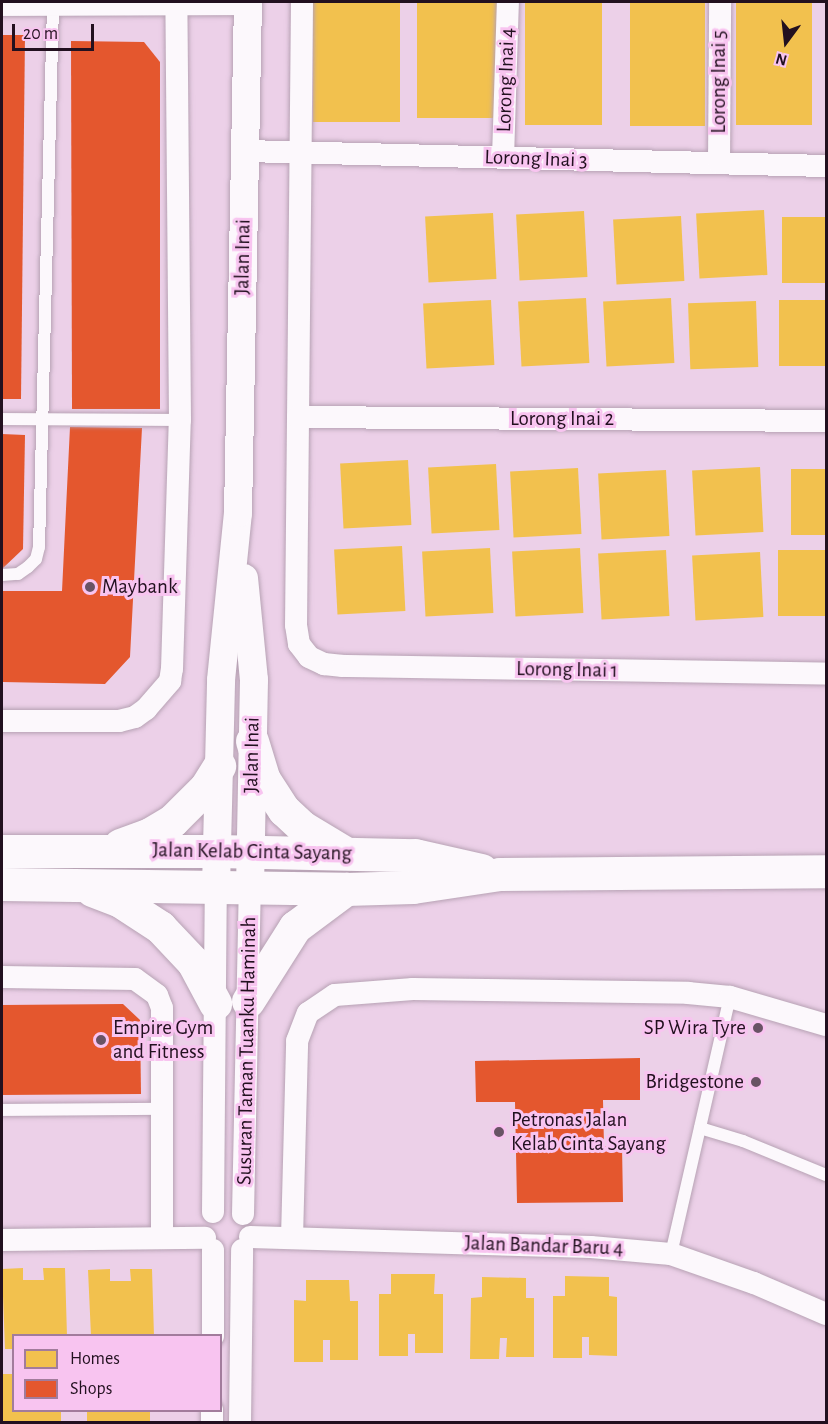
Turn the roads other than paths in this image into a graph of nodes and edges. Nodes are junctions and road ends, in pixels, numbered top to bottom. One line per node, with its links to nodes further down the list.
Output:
1 (302, 2): 9 (street)
2 (508, 2): 10 (street, Lorong Inai 4)
3 (720, 2): 11 (street, Lorong Inai 5)
4 (248, 3): 5 (street); 8 (street, Jalan Inai)
5 (176, 4): 7 (street); 16 (street)
6 (2, 5): 7 (street)
7 (53, 6): 15 (lane)
8 (245, 151): 9 (street, Lorong Inai 3); 18 (street, Jalan Inai)
9 (300, 153): 10 (street, Lorong Inai 3); 13 (street)
10 (503, 158): 11 (street, Lorong Inai 3)
11 (719, 163): 12 (street, Lorong Inai 3)
12 (826, 166)
13 (298, 417): 17 (street, Lorong Inai 2); 20 (street, Lorong Inai 1)
14 (2, 419): 15 (lane)
15 (43, 419): 16 (lane); 19 (lane)
16 (180, 420): 21 (street)
17 (826, 421)
18 (238, 513): 22 (street, Jalan Inai); 23 (street, Jalan Inai)
19 (2, 575)
20 (826, 674)
21 (2, 721)
22 (252, 741): 27 (street, Jalan Inai); 28 (main road)
23 (219, 766): 25 (main road); 26 (street, Jalan Inai)
24 (2, 851): 25 (main road, Jalan Kelab Cinta Sayang)
25 (76, 851): 26 (main road, Jalan Kelab Cinta Sayang)
26 (217, 851): 27 (main road, Jalan Kelab Cinta Sayang); 33 (street, Jalan Inai)
27 (251, 851): 28 (main road, Jalan Kelab Cinta Sayang); 34 (street, Jalan Inai)
28 (346, 853): 30 (main road, Jalan Kelab Cinta Sayang)
29 (826, 871): 30 (main road, Jalan Kelab Cinta Sayang)
30 (500, 874): 35 (main road, Jalan Kelab Cinta Sayang)
31 (2, 884): 32 (main road, Jalan Kelab Cinta Sayang)
32 (75, 884): 33 (main road, Jalan Kelab Cinta Sayang); 39 (main road)
33 (216, 888): 34 (main road, Jalan Kelab Cinta Sayang); 39 (street, Susuran Taman Tuanku Haminah)
34 (250, 889): 35 (main road, Jalan Kelab Cinta Sayang); 38 (street, Susuran Taman Tuanku Haminah)
35 (346, 889): 38 (main road)
36 (2, 977): 41 (street)
37 (730, 997): 40 (street); 43 (lane); 48 (street)
38 (248, 1001): 46 (street, Susuran Taman Tuanku Haminah)
39 (214, 1003): 45 (street, Susuran Taman Tuanku Haminah)
40 (826, 1025)
41 (162, 1109): 42 (lane); 47 (street)
42 (2, 1110)
43 (700, 1128): 44 (lane); 52 (lane)
44 (826, 1175)
45 (213, 1212): 46 (street); 51 (street)
46 (243, 1214): 50 (street)
47 (162, 1238): 49 (street); 51 (street)
48 (292, 1238): 50 (street, Jalan Bandar Baru 4); 52 (street, Jalan Bandar Baru 4)
49 (2, 1240)
50 (246, 1243): 51 (street); 55 (street)
51 (209, 1244): 54 (street)
52 (671, 1254): 53 (street, Jalan Bandar Baru 4)
53 (826, 1314)
54 (213, 1334)
55 (240, 1422)

